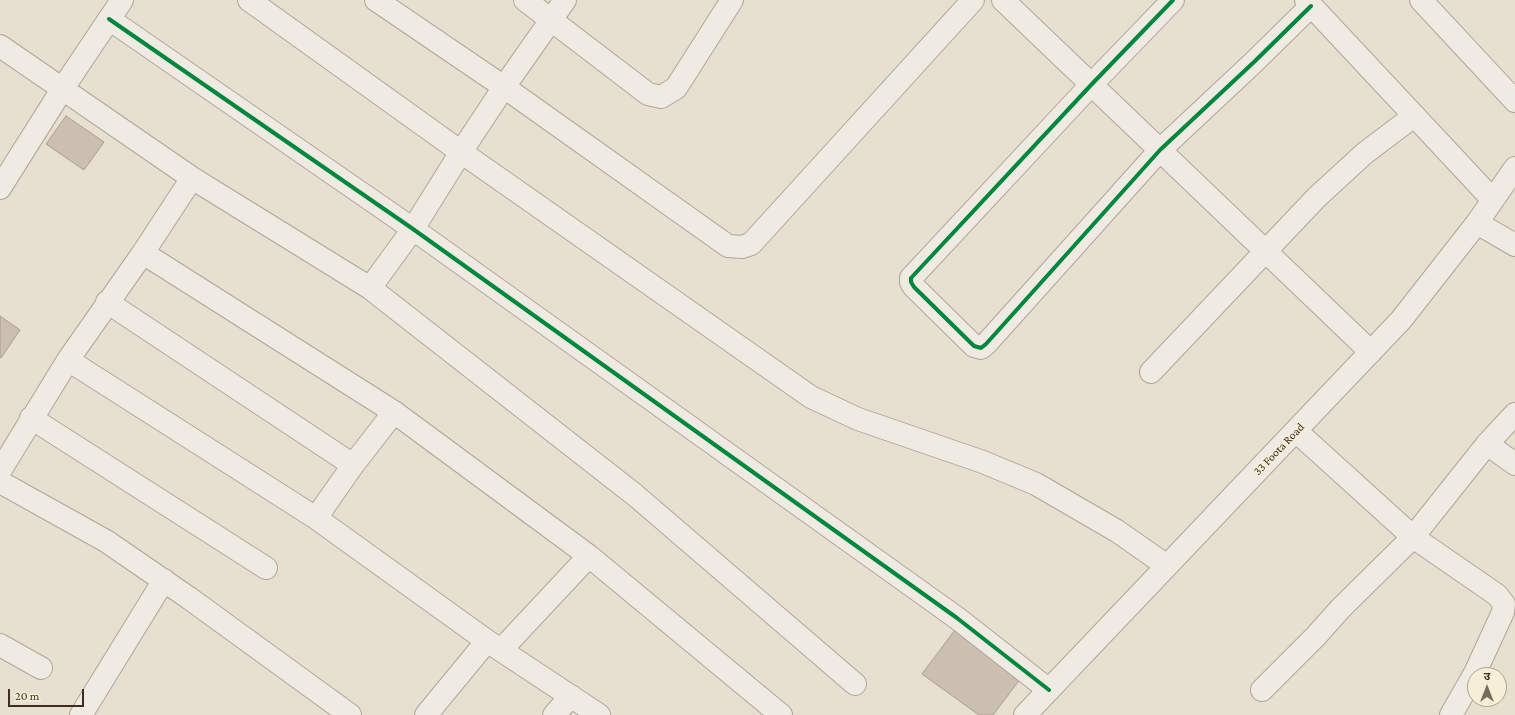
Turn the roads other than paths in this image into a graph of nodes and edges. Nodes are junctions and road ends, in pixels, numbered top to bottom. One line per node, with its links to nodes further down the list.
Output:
1 (122, 0): 12 (street)
2 (249, 0): 21 (street)
3 (376, 0): 16 (street)
4 (525, 0): 13 (street)
5 (566, 0): 13 (street)
6 (732, 0): 13 (street)
7 (974, 0): 16 (street)
8 (1003, 0): 15 (street)
9 (1173, 0): 15 (street)
10 (1421, 0): 18 (street)
11 (1308, 3): 19 (street); 20 (street)
12 (109, 19): 17 (street); 27 (street)
13 (550, 20): 16 (street)
14 (0, 46): 17 (street)
15 (1091, 85): 20 (street); 20 (street)
16 (504, 87): 21 (street)
17 (63, 88): 23 (street); 24 (street)
18 (1515, 101)
19 (1414, 116): 25 (street); 29 (street)
20 (1160, 150): 29 (street)
21 (461, 152): 27 (street); 48 (street)
22 (1515, 168): 25 (street, 33 Foota Road)
23 (192, 178): 30 (street); 31 (street)
24 (1, 184)
25 (1493, 200): 26 (street, 33 Foota Road)
26 (1477, 223): 28 (street); 33 (street, 33 Foota Road)
27 (413, 230): 31 (street); 55 (street)
28 (1515, 245)
29 (1265, 250): 33 (street); 35 (street)
30 (143, 253): 32 (street); 36 (street)
31 (370, 288): 54 (street)
32 (108, 302): 34 (street); 42 (street)
33 (1371, 352): 39 (street, 33 Foota Road)
34 (68, 360): 38 (street); 45 (street)
35 (1151, 372)
36 (394, 412): 42 (street); 47 (street)
37 (1515, 414): 40 (street)
38 (31, 418): 43 (street); 49 (street)
39 (1296, 431): 46 (street); 48 (street, 33 Foota Road)
40 (1487, 444): 41 (street); 46 (street)
41 (1515, 464)
42 (353, 465): 45 (street)
43 (0, 471)
44 (0, 482): 50 (street)
45 (316, 518): 52 (street)
46 (1413, 537): 56 (street); 65 (street)
47 (588, 556): 52 (street); 63 (street)
48 (1167, 566): 55 (street, 33 Foota Road)
49 (266, 568)
50 (164, 580): 58 (street); 59 (street)
51 (0, 645): 53 (street)
52 (494, 645): 57 (street); 60 (street)
53 (41, 668)
54 (855, 684)
55 (1049, 690): 64 (street, 33 Foota Road)
56 (1262, 690)
57 (571, 696): 61 (street); 62 (street)
58 (81, 715)
59 (350, 715)
60 (426, 715)
61 (554, 715)
62 (599, 715)
63 (781, 715)
64 (1025, 715)
65 (1451, 715)

